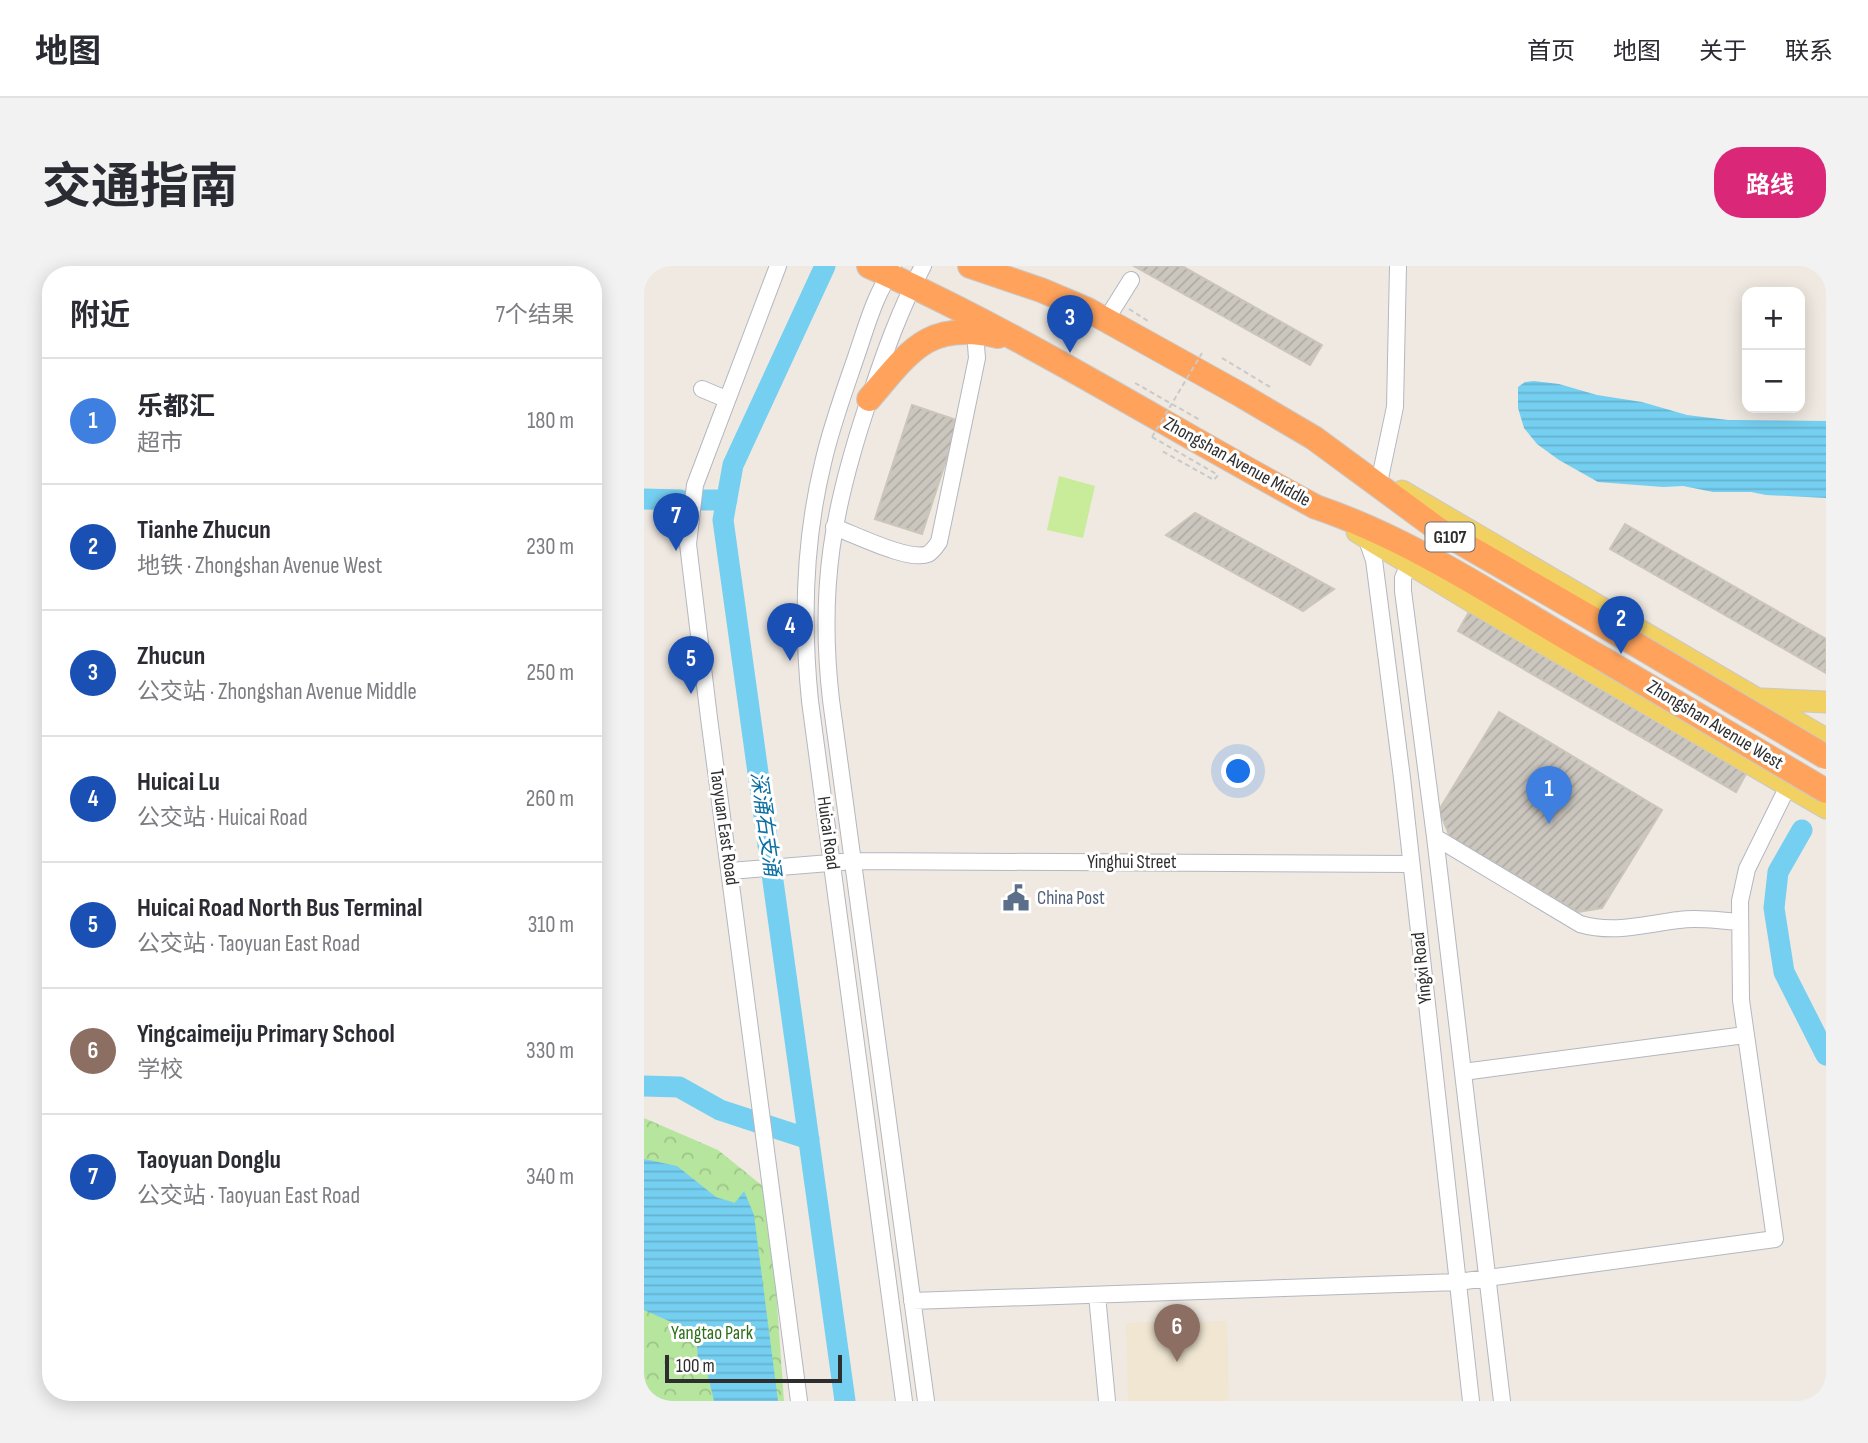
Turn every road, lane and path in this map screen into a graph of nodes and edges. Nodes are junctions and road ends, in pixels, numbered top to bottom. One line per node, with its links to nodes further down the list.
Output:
1 (778, 266): 16 (street, Taoyuan East Road)
2 (970, 266): 5 (highway, G107)
3 (1398, 266): 20 (street)
4 (885, 269): 6 (highway, Zhongshan Avenue Middle / G107); 38 (street, Huicai Road)
5 (1000, 272): 8 (highway, G107)
6 (918, 276): 11 (highway, Zhongshan Avenue Middle / G107); 17 (street, Huicai Road)
7 (1131, 280): 8 (street)
8 (1116, 314): 9 (path); 19 (highway, G107)
9 (1147, 321)
10 (975, 332): 11 (highway); 17 (highway); 22 (street)
11 (1020, 341): 21 (highway, Zhongshan Avenue Middle / G107)
12 (1202, 353): 18 (path, bridge)
13 (1222, 358): 14 (path)
14 (1240, 368)
15 (702, 389): 16 (street)
16 (726, 400): 43 (street, Taoyuan East Road)
17 (869, 400): 22 (street, Huicai Road)
18 (1162, 451)
19 (1332, 451): 20 (main road); 33 (highway, Zhongshan Avenue West / G107, bridge)
20 (1380, 478): 28 (main road)
21 (1316, 507): 23 (main road); 27 (highway, Zhongshan Avenue Middle / G107)
22 (834, 527): 37 (street, Huicai Road)
23 (1366, 537): 24 (main road); 25 (street, Yingxi Road)
24 (1409, 564): 26 (street, Yingxi Road); 31 (main road)
25 (1376, 582): 26 (street); 42 (street, Yingxi Road)
26 (1403, 585): 39 (street, Yingxi Road)
27 (1603, 659): 35 (highway, Zhongshan Avenue West / G107, bridge)
28 (1727, 682): 29 (main road); 31 (main road)
29 (1754, 698): 30 (main road); 32 (main road)
30 (1826, 702)
31 (1693, 730): 34 (main road)
32 (1826, 739)
33 (1826, 757)
34 (1788, 786): 36 (main road); 44 (street)
35 (1826, 791)
36 (1826, 807)
37 (847, 814): 38 (street); 40 (street, Huicai Road)
38 (825, 817): 41 (street, Huicai Road)
39 (1435, 837): 44 (street); 46 (street, Yingxi Road)
40 (854, 861): 41 (street, Yinghui Street); 42 (street, Yinghui Street); 47 (street, Huicai Road)
41 (832, 863): 43 (street, Yinghui Street); 48 (street, Huicai Road)
42 (1411, 864): 52 (street, Yingxi Road)
43 (730, 871): 55 (street, Taoyuan East Road)
44 (1740, 922): 45 (street)
45 (1745, 1035): 46 (street); 51 (street)
46 (1463, 1072): 51 (street, Yingxi Road)
47 (892, 1161): 48 (street); 49 (street, Huicai Road)
48 (872, 1164): 50 (street, Huicai Road)
49 (897, 1198): 50 (street); 54 (street, Huicai Road)
50 (877, 1201): 56 (street, Huicai Road)
51 (1488, 1279): 52 (street); 60 (street, Yingxi Road)
52 (1458, 1282): 53 (street); 59 (street, Yingxi Road)
53 (1097, 1295): 54 (street); 58 (street)
54 (912, 1301): 57 (street, Huicai Road)
55 (799, 1401)
56 (904, 1401)
57 (926, 1401)
58 (1107, 1401)
59 (1471, 1401)
60 (1502, 1401)

